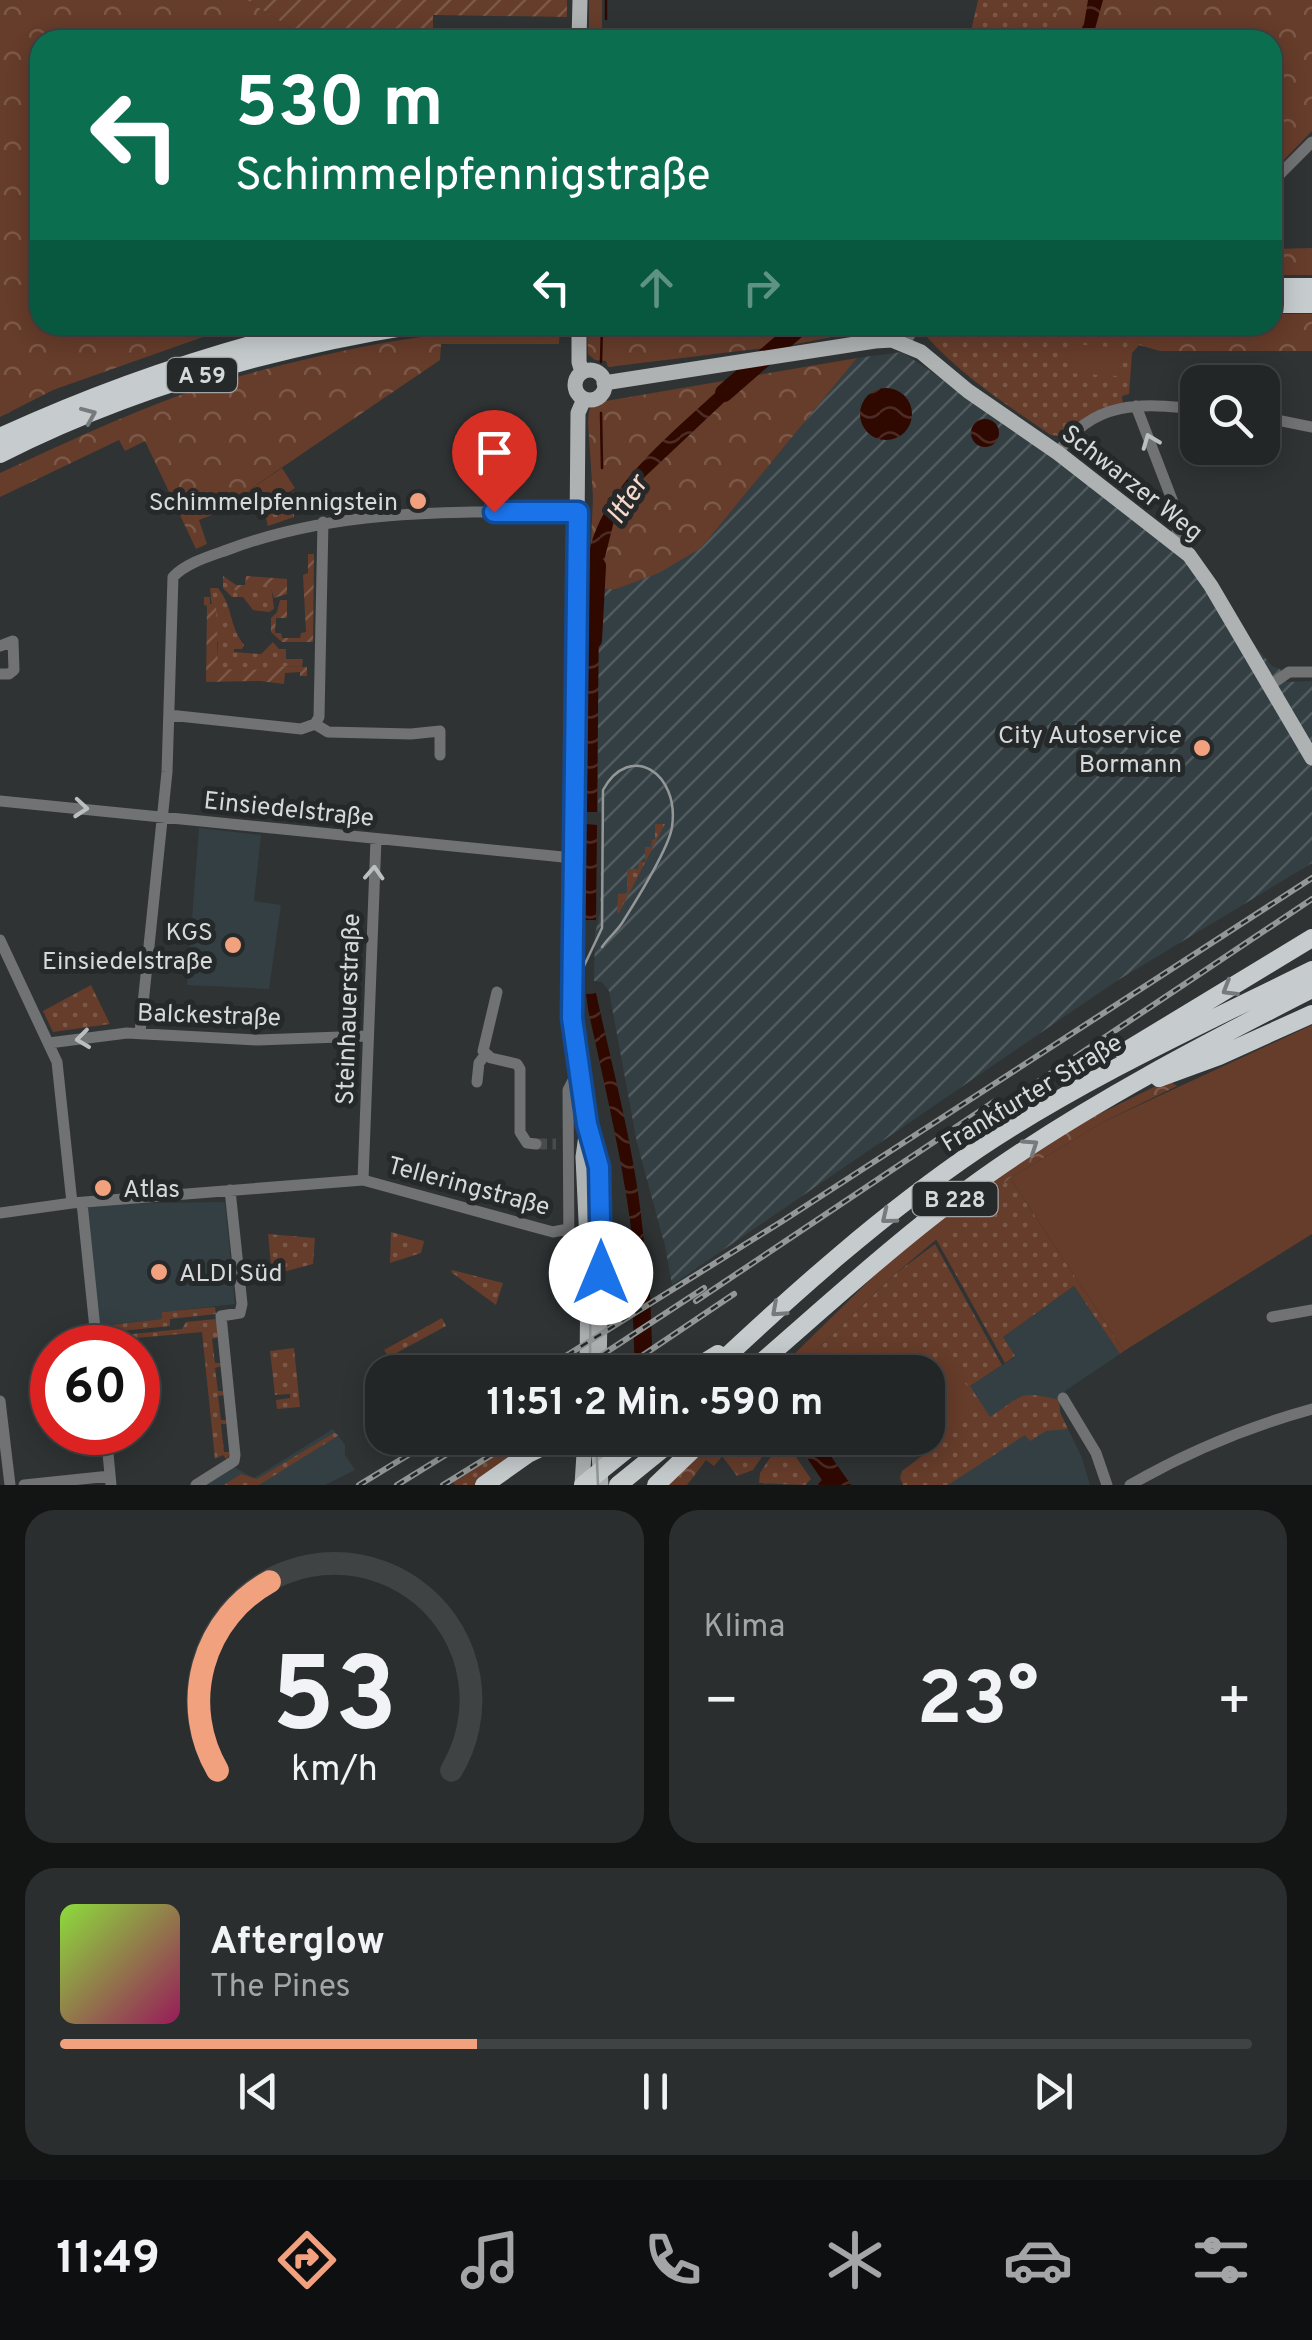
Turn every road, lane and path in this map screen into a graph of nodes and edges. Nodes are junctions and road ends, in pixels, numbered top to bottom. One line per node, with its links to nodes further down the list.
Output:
1 (580, 0): 2 (main road)
2 (579, 30)
3 (1312, 142): 4 (street)
4 (1282, 172)
5 (1282, 287): 6 (highway)
6 (1312, 287)
7 (1282, 304): 8 (highway)
8 (1312, 304)
9 (283, 335): 21 (highway, A 59)
10 (367, 335): 23 (highway, A 59, one-way to 10)
11 (579, 335): 14 (main road)
12 (909, 335): 13 (street)
13 (904, 343): 15 (main road); 22 (main road, Schwarzer Weg)
14 (582, 372): 15 (main road); 16 (main road)
15 (604, 383): 16 (main road)
16 (584, 399): 24 (main road)
17 (1136, 406): 18 (street); 22 (street); 26 (street, one-way to 17)
18 (1180, 407)
19 (1280, 421): 20 (street)
20 (1312, 427)
21 (0, 437)
22 (1058, 452): 26 (main road, Schwarzer Weg)
23 (0, 454)
24 (578, 512): 25 (street); 38 (main road)
25 (323, 522): 31 (street); 32 (street)
26 (1173, 542): 30 (main road, Schwarzer Weg)
27 (0, 646): 29 (street)
28 (1312, 672): 30 (street)
29 (0, 674)
30 (1268, 686): 34 (main road, Schwarzer Weg)
31 (169, 715): 32 (street); 36 (street)
32 (315, 724): 33 (street)
33 (440, 755)
34 (1312, 758)
35 (0, 801): 36 (street, Einsiedelstraße, one-way to 36)
36 (161, 816): 37 (street, Einsiedelstraße); 45 (street)
37 (376, 840): 38 (street, Einsiedelstraße); 46 (street, Steinhauerstraße, one-way to 37)
38 (573, 858): 49 (main road)
39 (1312, 938): 52 (highway, one-way to 52)
40 (0, 940): 47 (street)
41 (1312, 970): 52 (highway, Frankfurter Straße / B 228)
42 (1312, 989): 50 (highway, Frankfurter Straße / B 228)
43 (496, 992): 48 (street)
44 (1312, 1014): 50 (highway)
45 (140, 1033): 46 (street, Balckestraße); 47 (street, Balckestraße, one-way to 47)
46 (367, 1036): 55 (street, Steinhauerstraße)
47 (49, 1043): 57 (street)
48 (485, 1054): 51 (street); 54 (street)
49 (579, 1069): 53 (main road); 59 (street)
50 (1149, 1076): 61 (highway, Frankfurter Straße / B 228, one-way to 50)
51 (477, 1082)
52 (1086, 1084): 65 (highway, Frankfurter Straße / B 228, one-way to 65)
53 (587, 1124): 66 (main road); 67 (main road)
54 (536, 1144)
55 (364, 1180): 56 (street, Telleringstraße); 59 (street, Telleringstraße)
56 (230, 1190): 57 (street, Telleringstraße); 85 (street)
57 (77, 1203): 58 (street, Telleringstraße); 64 (street)
58 (0, 1213)
59 (568, 1229): 60 (street)
60 (562, 1289)
61 (826, 1307): 70 (highway); 71 (highway, B 228)
62 (1312, 1310): 63 (street)
63 (1272, 1317)
64 (93, 1325)
65 (733, 1351): 68 (highway); 69 (highway, Frankfurter Straße)
66 (587, 1355)
67 (599, 1355)
68 (716, 1355)
69 (729, 1355)
70 (770, 1355)
71 (783, 1355)
72 (1064, 1398): 91 (street)
73 (0, 1402): 83 (street)
74 (1312, 1409): 92 (street)
75 (108, 1455): 82 (street)
76 (530, 1455): 86 (highway)
77 (584, 1455): 87 (main road)
78 (600, 1455): 88 (main road)
79 (620, 1455): 87 (highway)
80 (655, 1455): 89 (highway)
81 (687, 1455): 90 (highway)
82 (111, 1480): 84 (street)
83 (10, 1485)
84 (24, 1485)
85 (196, 1485)
86 (484, 1485)
87 (583, 1485)
88 (601, 1485)
89 (618, 1485)
90 (656, 1485)
91 (1107, 1485)
92 (1130, 1485)

